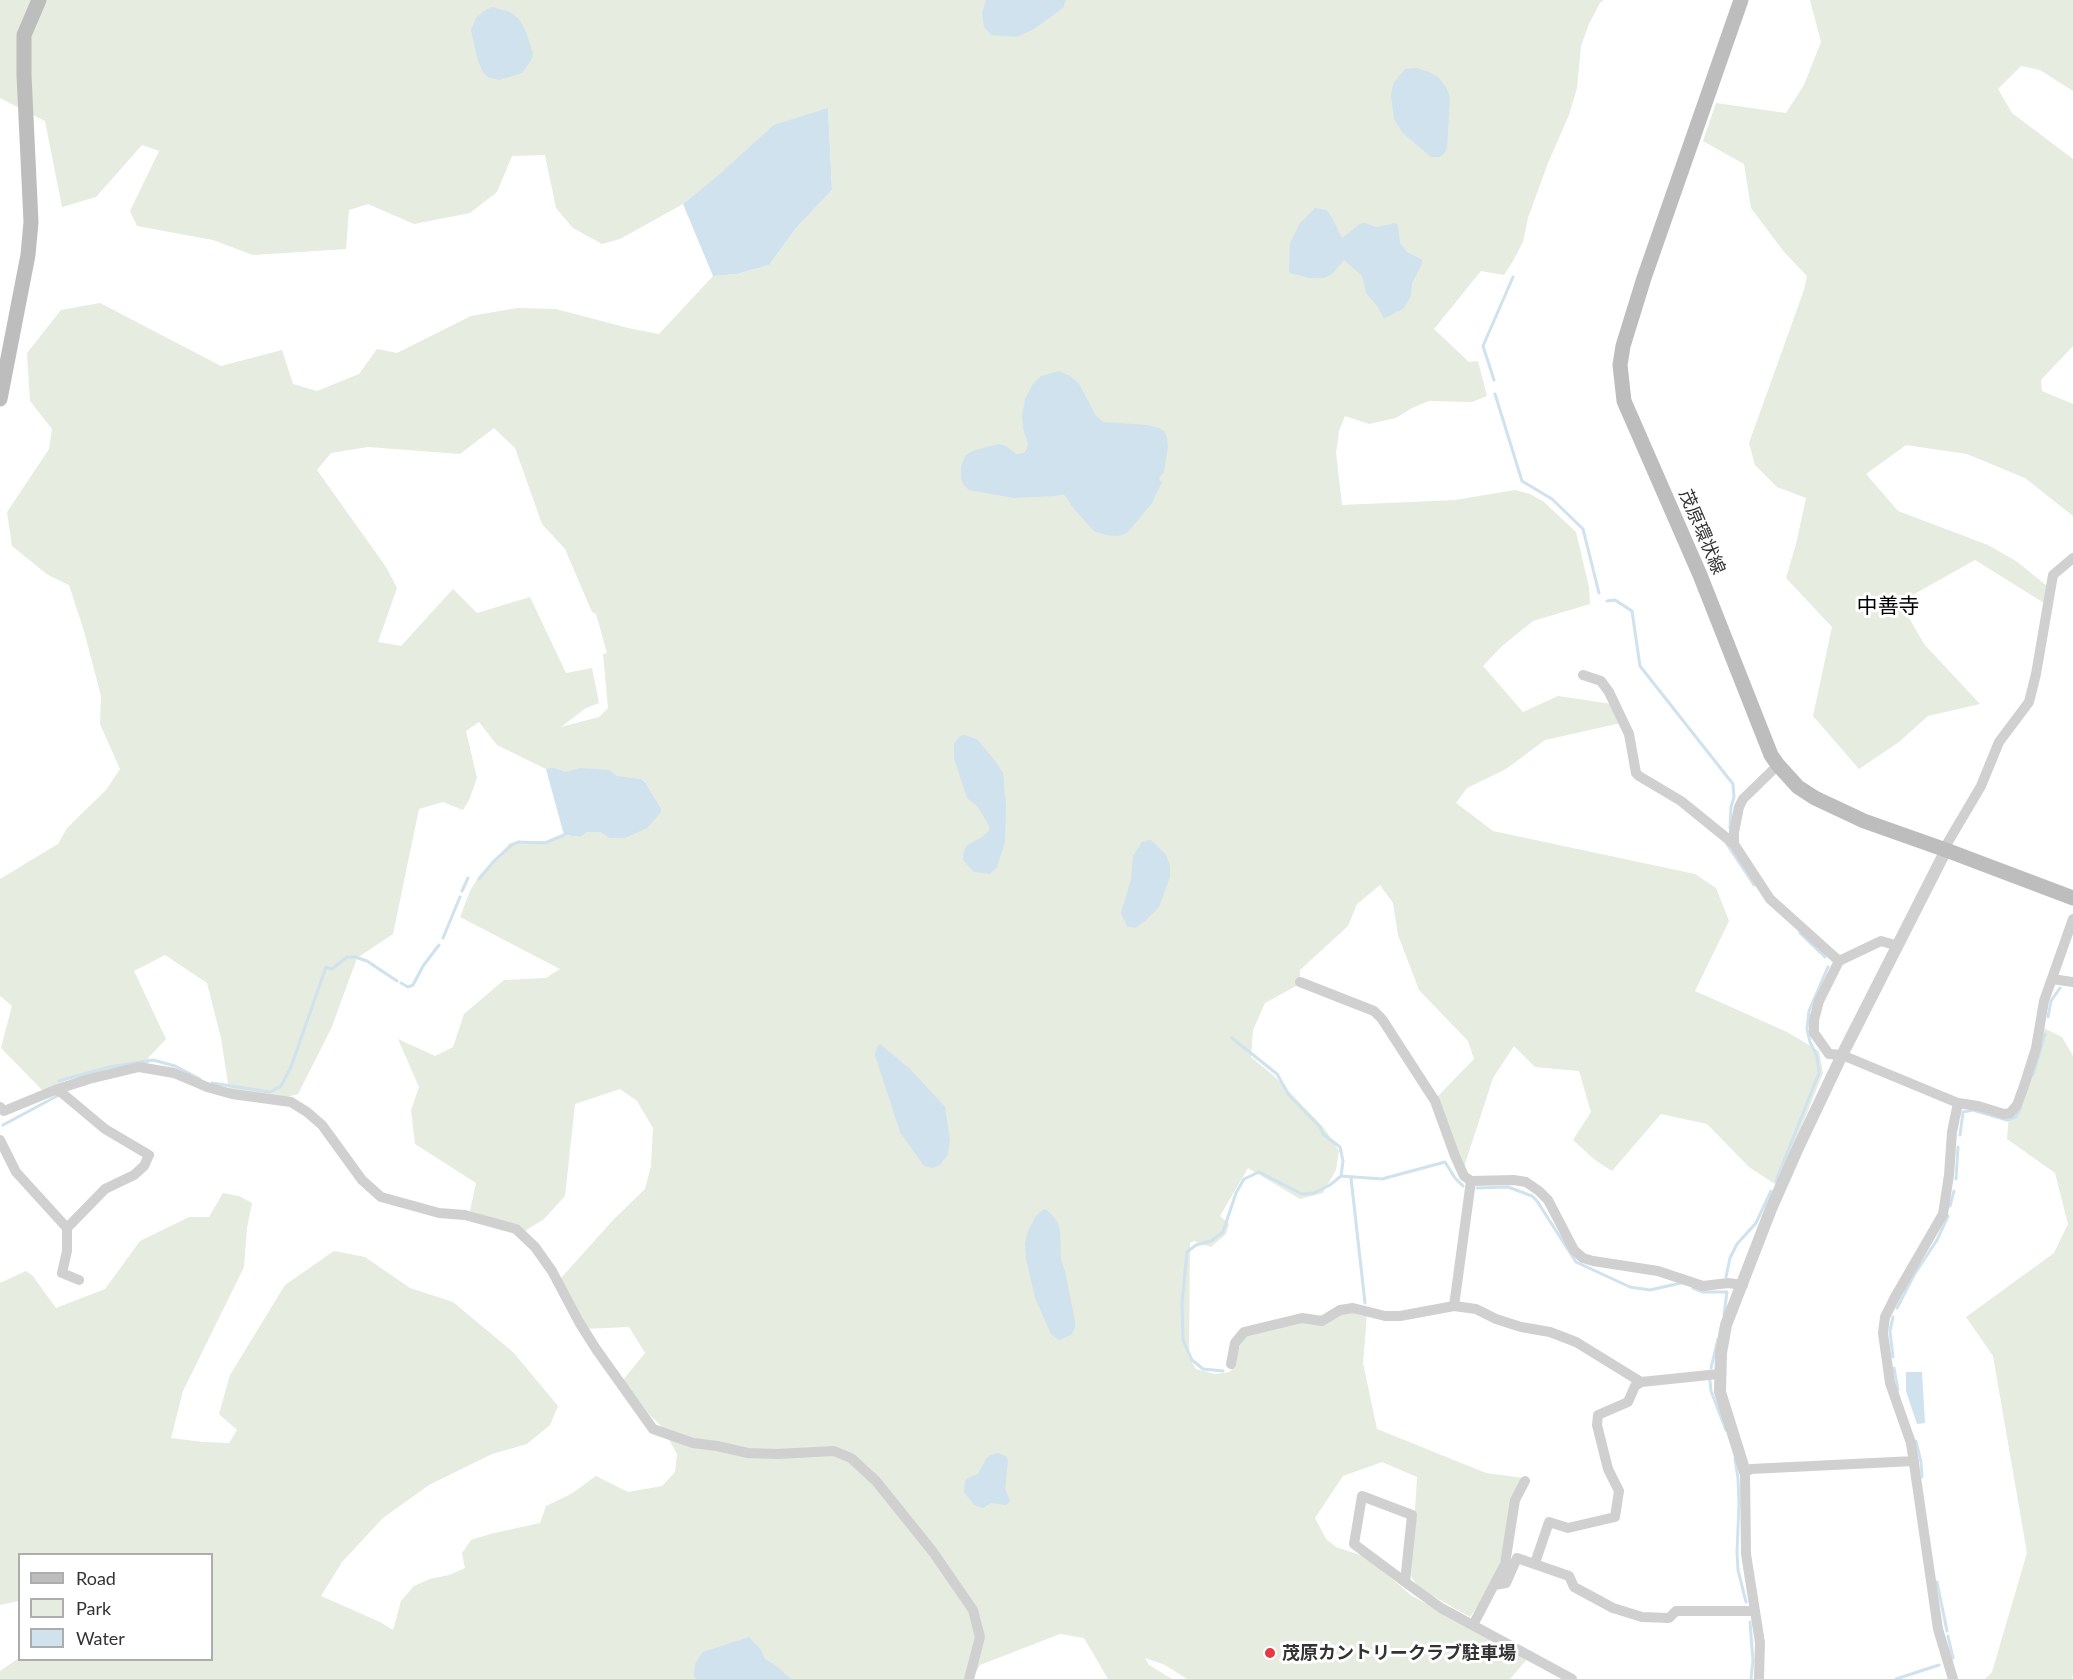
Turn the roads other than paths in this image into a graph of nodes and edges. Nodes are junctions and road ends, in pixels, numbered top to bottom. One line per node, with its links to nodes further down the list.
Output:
1 (39, 0): 3 (main road)
2 (1741, 0): 6 (main road, 茂原環状線)
3 (0, 399)
4 (2073, 558): 8 (street)
5 (1583, 675): 7 (street)
6 (1778, 765): 7 (street); 8 (main road, 茂原環状線)
7 (1734, 844): 12 (street)
8 (1946, 850): 9 (main road, 茂原環状線); 11 (street)
9 (2073, 898)
10 (2073, 919): 13 (street)
11 (1898, 946): 12 (street); 16 (street)
12 (1839, 961): 16 (street)
13 (2052, 979): 15 (street); 18 (street)
14 (1300, 982): 22 (street)
15 (2073, 982)
16 (1842, 1055): 18 (street); 25 (street)
17 (55, 1090): 19 (street); 23 (street); 38 (street)
18 (1958, 1103): 30 (street)
19 (0, 1108): 20 (street)
20 (0, 1114)
21 (0, 1140): 23 (street)
22 (1471, 1181): 25 (street); 26 (street)
23 (67, 1228): 24 (street)
24 (79, 1280)
25 (1743, 1285): 28 (street)
26 (1454, 1306): 27 (street); 29 (street)
27 (1230, 1364)
28 (1719, 1374): 29 (street); 31 (street)
29 (1641, 1382): 33 (street)
30 (1914, 1461): 31 (street); 41 (street)
31 (1745, 1472): 36 (street)
32 (1525, 1481): 35 (street)
33 (1535, 1563): 35 (street); 36 (street)
34 (1405, 1582): 34 (street); 37 (street)
35 (1495, 1585): 37 (street)
36 (1755, 1611): 40 (street)
37 (1473, 1625): 39 (street)
38 (969, 1679)
39 (1572, 1679)
40 (1759, 1679)
41 (1953, 1679)

